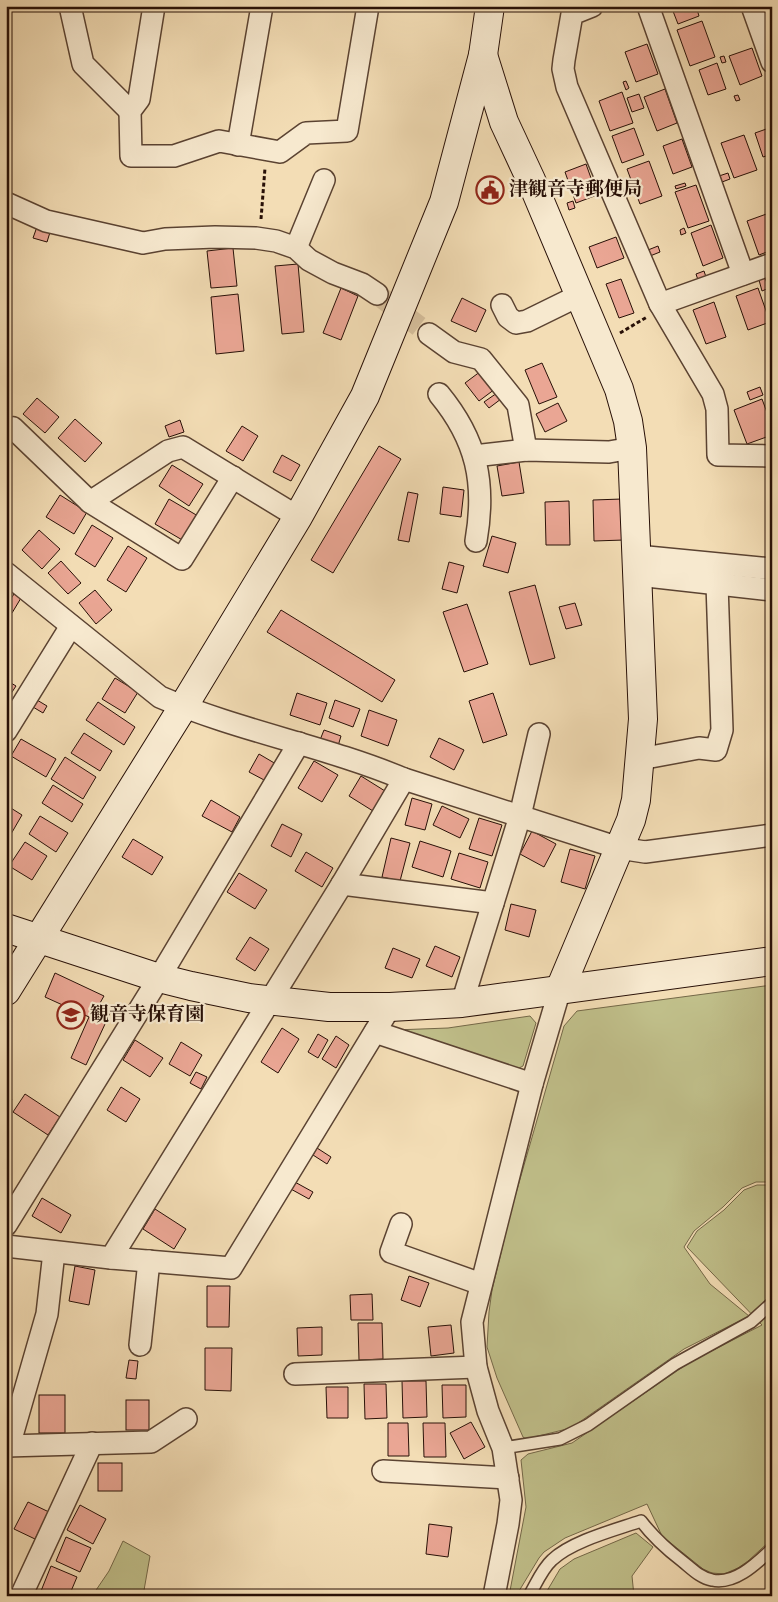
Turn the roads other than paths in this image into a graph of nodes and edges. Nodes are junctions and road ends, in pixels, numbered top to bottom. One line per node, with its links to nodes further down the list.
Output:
1 (70, 6): 11 (street)
2 (154, 6): 11 (street)
3 (262, 6): 12 (street)
4 (368, 6): 12 (street)
5 (490, 6): 9 (street)
6 (592, 6): 21 (street)
7 (648, 6): 17 (street)
8 (752, 6): 10 (street)
9 (483, 55): 19 (street); 31 (street)
10 (772, 62)
11 (130, 111): 12 (street)
12 (238, 145)
13 (324, 180): 15 (street)
14 (6, 203): 15 (street)
15 (296, 248): 18 (street)
16 (772, 264): 17 (street)
17 (743, 274): 21 (street)
18 (377, 294)
19 (580, 295): 20 (street); 25 (street)
20 (502, 305)
21 (661, 306): 28 (street)
22 (429, 334): 26 (street)
23 (439, 394): 27 (street)
24 (6, 431): 30 (street)
25 (632, 448): 26 (street); 33 (street)
26 (526, 450): 27 (street)
27 (474, 456): 32 (street)
28 (772, 456)
29 (233, 477): 30 (street); 30 (street); 31 (street)
30 (90, 502)
31 (298, 517): 39 (street)
32 (476, 541)
33 (637, 566): 34 (street); 36 (street); 43 (street)
34 (772, 569)
35 (6, 573): 38 (street)
36 (717, 584): 37 (street); 43 (street)
37 (772, 590)
38 (72, 626): 39 (street); 40 (street)
39 (184, 707): 42 (street); 51 (street)
40 (6, 731)
41 (539, 734): 45 (street)
42 (299, 743): 44 (street); 53 (street)
43 (640, 759): 47 (street)
44 (404, 779): 45 (street); 48 (street)
45 (520, 816): 47 (street); 49 (street)
46 (772, 835): 47 (street)
47 (619, 848): 54 (street)
48 (342, 884): 49 (street); 56 (street)
49 (493, 903): 57 (street)
50 (6, 928): 51 (street)
51 (38, 939): 53 (street); 55 (street)
52 (772, 961): 54 (street)
53 (158, 978): 56 (street); 62 (street)
54 (560, 989): 57 (street); 60 (street)
55 (6, 991)
56 (270, 1000): 58 (street); 65 (street)
57 (462, 1003): 58 (street)
58 (390, 1007): 59 (street)
59 (375, 1032): 60 (street); 66 (street)
60 (532, 1084): 67 (street)
61 (401, 1224): 67 (street)
62 (6, 1225)
63 (6, 1246): 64 (street)
64 (54, 1252): 65 (street); 74 (street)
65 (111, 1258): 66 (street)
66 (149, 1261): 69 (street)
67 (482, 1284): 70 (street)
68 (772, 1303): 75 (lane)
69 (140, 1345)
70 (476, 1367): 71 (street); 75 (street)
71 (295, 1374)
72 (186, 1419): 73 (street)
73 (92, 1443): 74 (street); 79 (street)
74 (8, 1446)
75 (503, 1448): 77 (street)
76 (383, 1471): 77 (street)
77 (508, 1478): 80 (street)
78 (772, 1549): 81 (lane)
79 (21, 1596)
80 (494, 1596)
81 (529, 1596)

